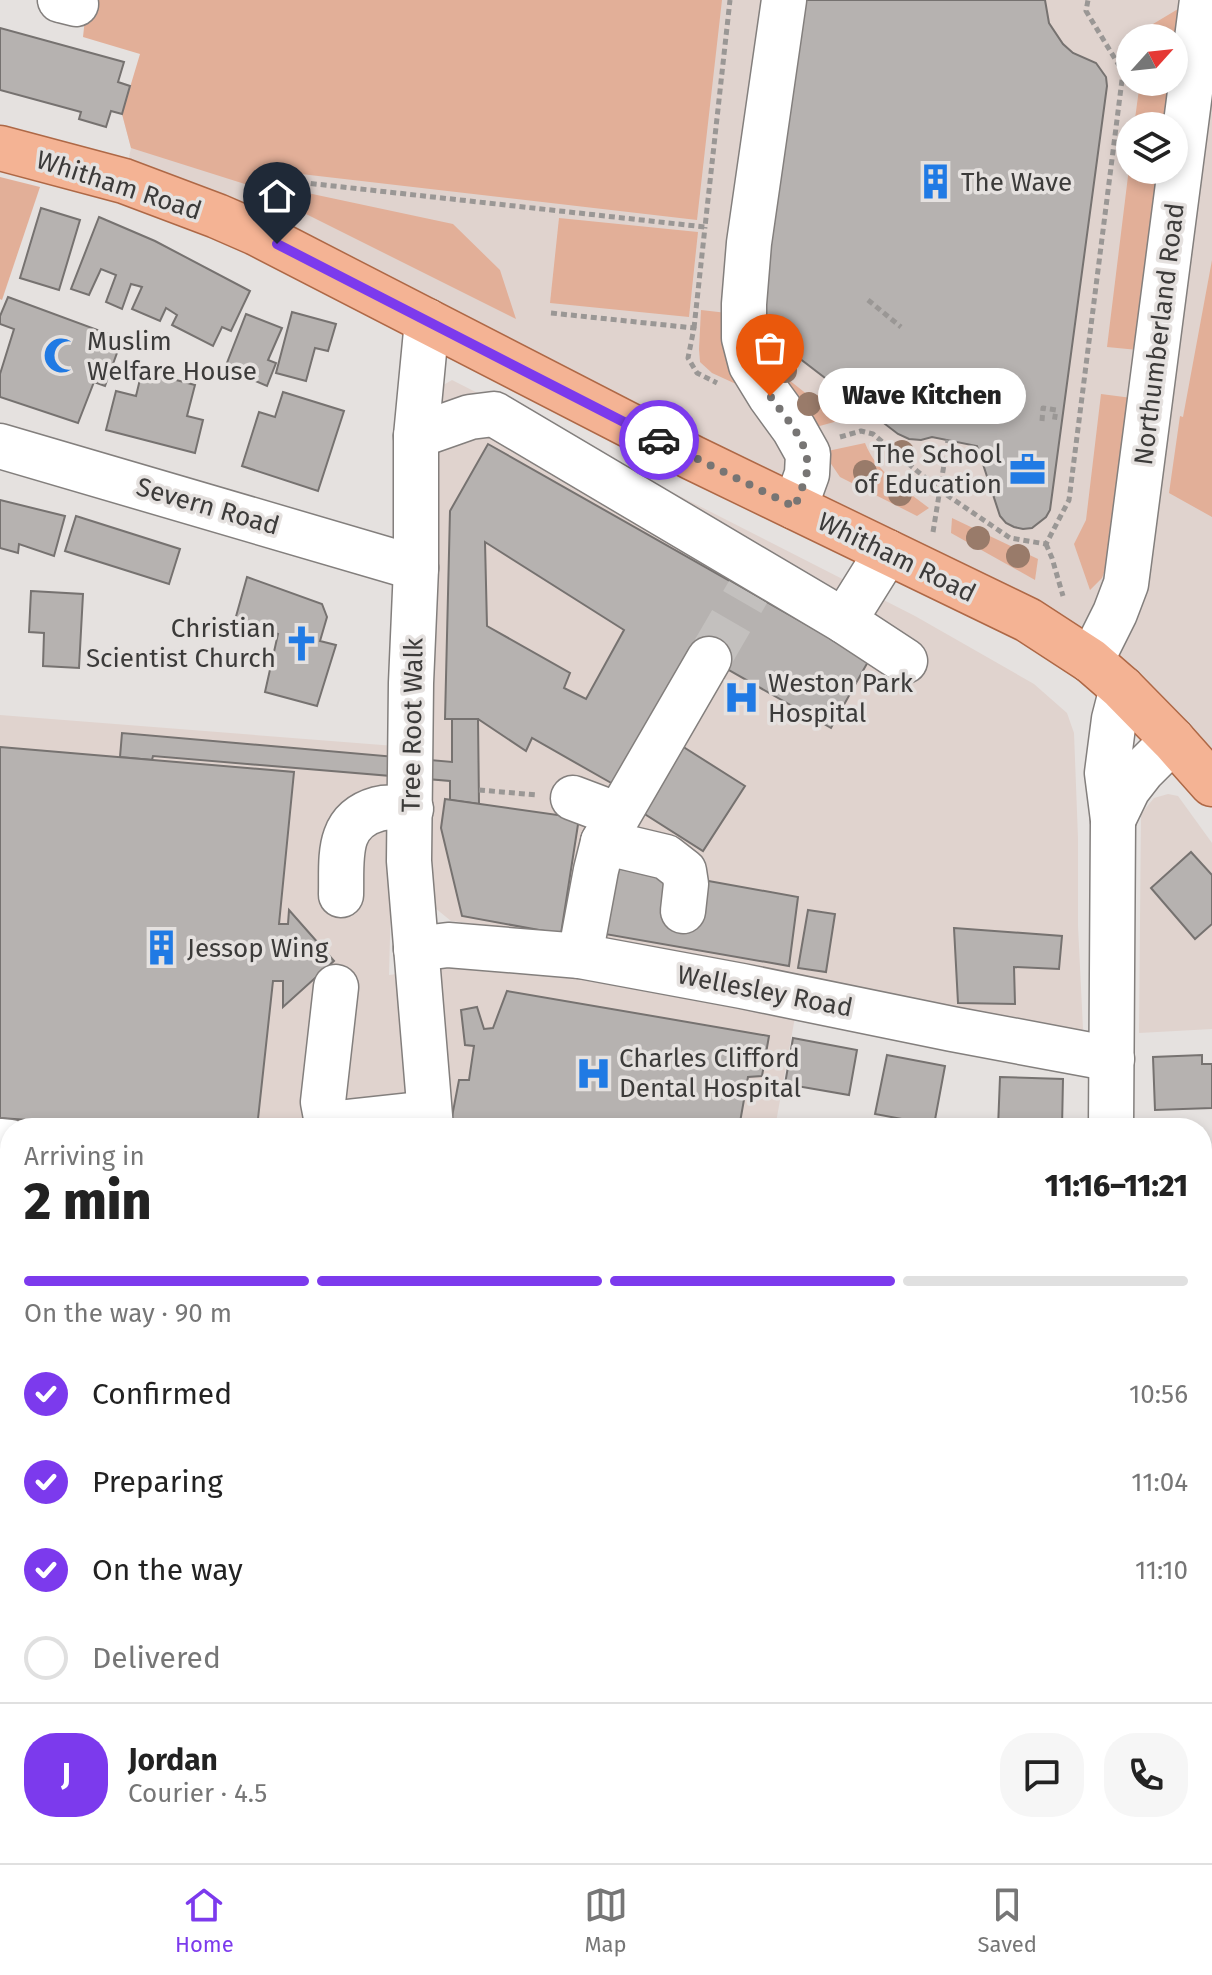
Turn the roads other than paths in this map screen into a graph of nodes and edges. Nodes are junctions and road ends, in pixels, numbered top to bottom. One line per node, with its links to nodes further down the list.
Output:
1 (784, 0): 7 (street)
2 (1202, 0): 13 (street, Northumberland Road)
3 (0, 148): 4 (main road, Whitham Road)
4 (427, 321): 5 (street, Tree Root Walk); 7 (main road, Whitham Road)
5 (416, 436): 9 (street, Tree Root Walk); 10 (street)
6 (0, 446): 9 (street, Severn Road)
7 (795, 507): 8 (main road, Whitham Road)
8 (887, 552): 10 (street); 13 (main road, Whitham Road)
9 (416, 568): 17 (street, Tree Root Walk)
10 (844, 621): 12 (street)
11 (709, 659): 19 (street)
12 (905, 661)
13 (1106, 674): 14 (main road, Whitham Road); 18 (street, Northumberland Road)
14 (1173, 740): 15 (main road, Whitham Road); 18 (street, Northumberland Road)
15 (1212, 784)
16 (573, 798): 19 (street)
17 (411, 809): 20 (street); 22 (street, Tree Root Walk)
18 (1113, 820): 25 (street, Northumberland Road)
19 (610, 829): 21 (street); 23 (street)
20 (341, 895)
21 (683, 911)
22 (416, 949): 23 (street, Wellesley Road); 27 (street, Tree Root Walk)
23 (580, 956): 25 (street, Wellesley Road)
24 (336, 987): 26 (street)
25 (1112, 1059): 28 (street, Northumberland Road)
26 (327, 1118)
27 (430, 1118)
28 (1111, 1118)

